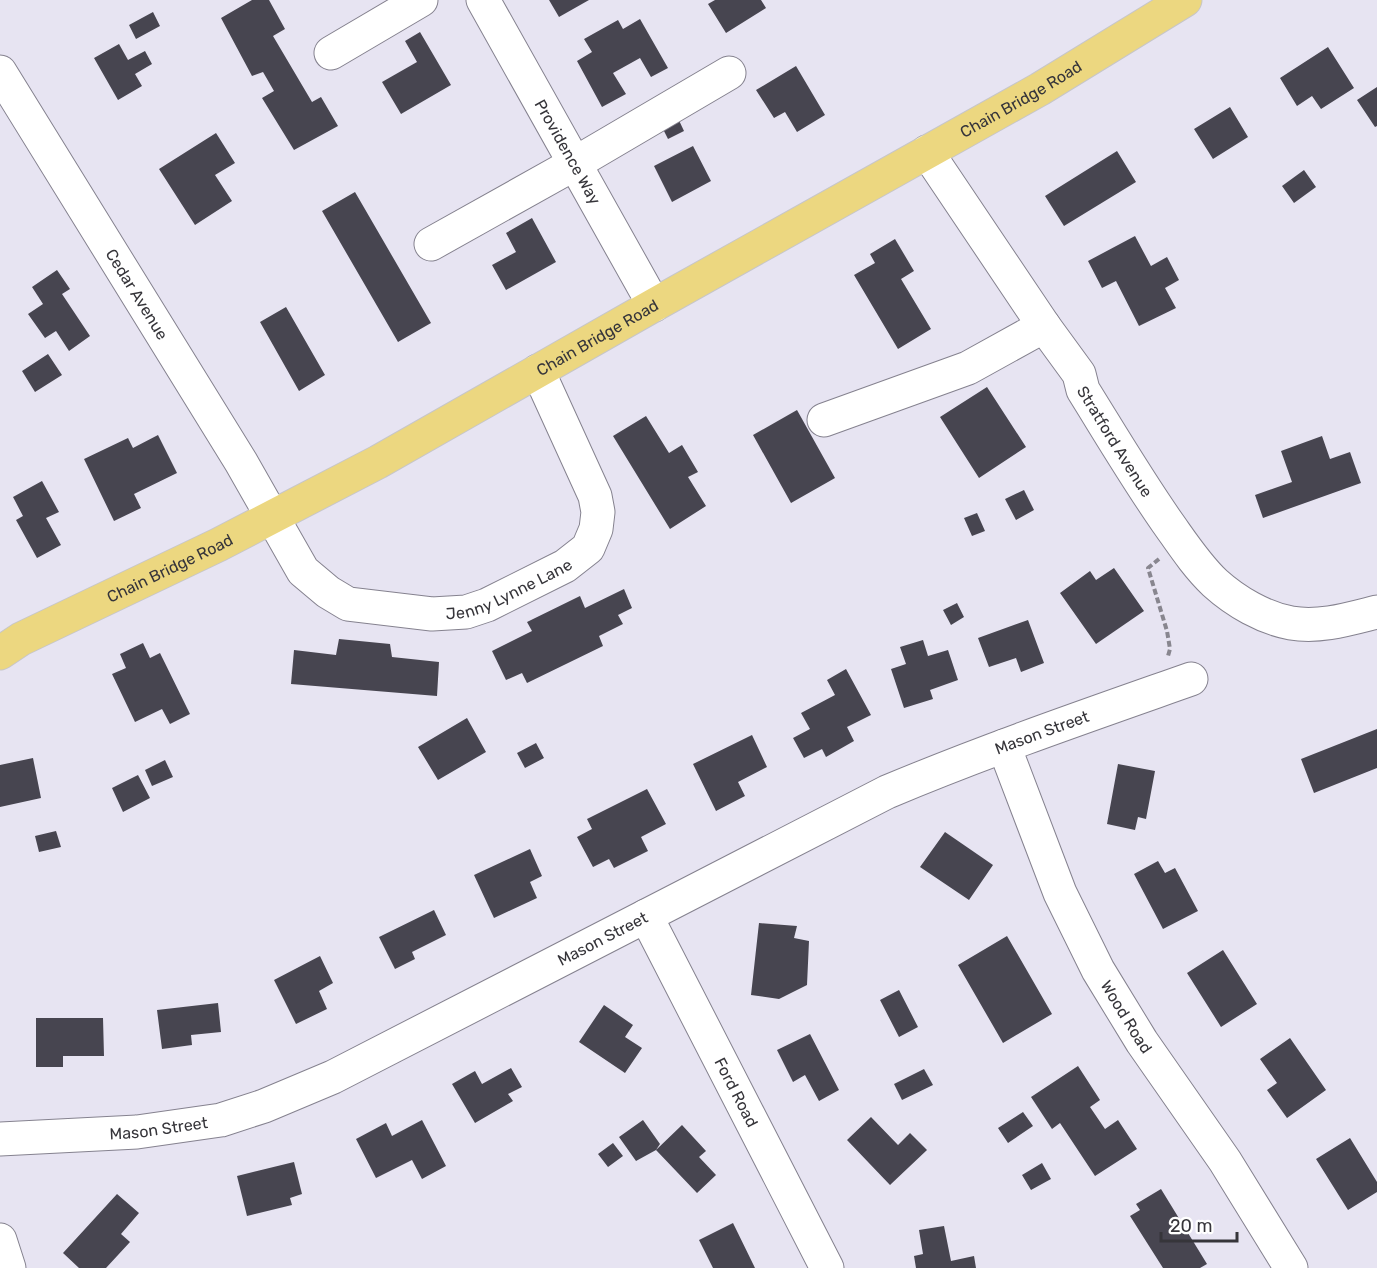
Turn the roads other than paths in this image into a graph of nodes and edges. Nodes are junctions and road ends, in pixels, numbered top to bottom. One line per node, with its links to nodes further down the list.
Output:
1 (421, 0): 4 (street)
2 (483, 0): 8 (street, Providence Way)
3 (1185, 0): 7 (main road, Chain Bridge Road)
4 (331, 53)
5 (0, 72): 14 (street, Cedar Avenue)
6 (729, 73): 8 (street)
7 (927, 152): 10 (main road, Chain Bridge Road); 11 (street, Stratford Avenue)
8 (574, 164): 9 (street); 10 (street, Providence Way)
9 (431, 244)
10 (654, 305): 12 (main road, Chain Bridge Road)
11 (1044, 326): 13 (street); 15 (street, Stratford Avenue)
12 (538, 371): 14 (main road, Chain Bridge Road); 14 (street, Jenny Lynne Lane)
13 (824, 420)
14 (272, 517): 16 (main road, Chain Bridge Road)
15 (1377, 612)
16 (0, 653)
17 (1179, 669): 18 (street, Mason Street)
18 (1004, 746): 19 (street, Mason Street); 24 (street, Wood Road)
19 (646, 916): 20 (street, Mason Street); 23 (street, Ford Road)
20 (0, 1139)
21 (0, 1240): 22 (street)
22 (9, 1268)
23 (827, 1268)
24 (1291, 1268)

